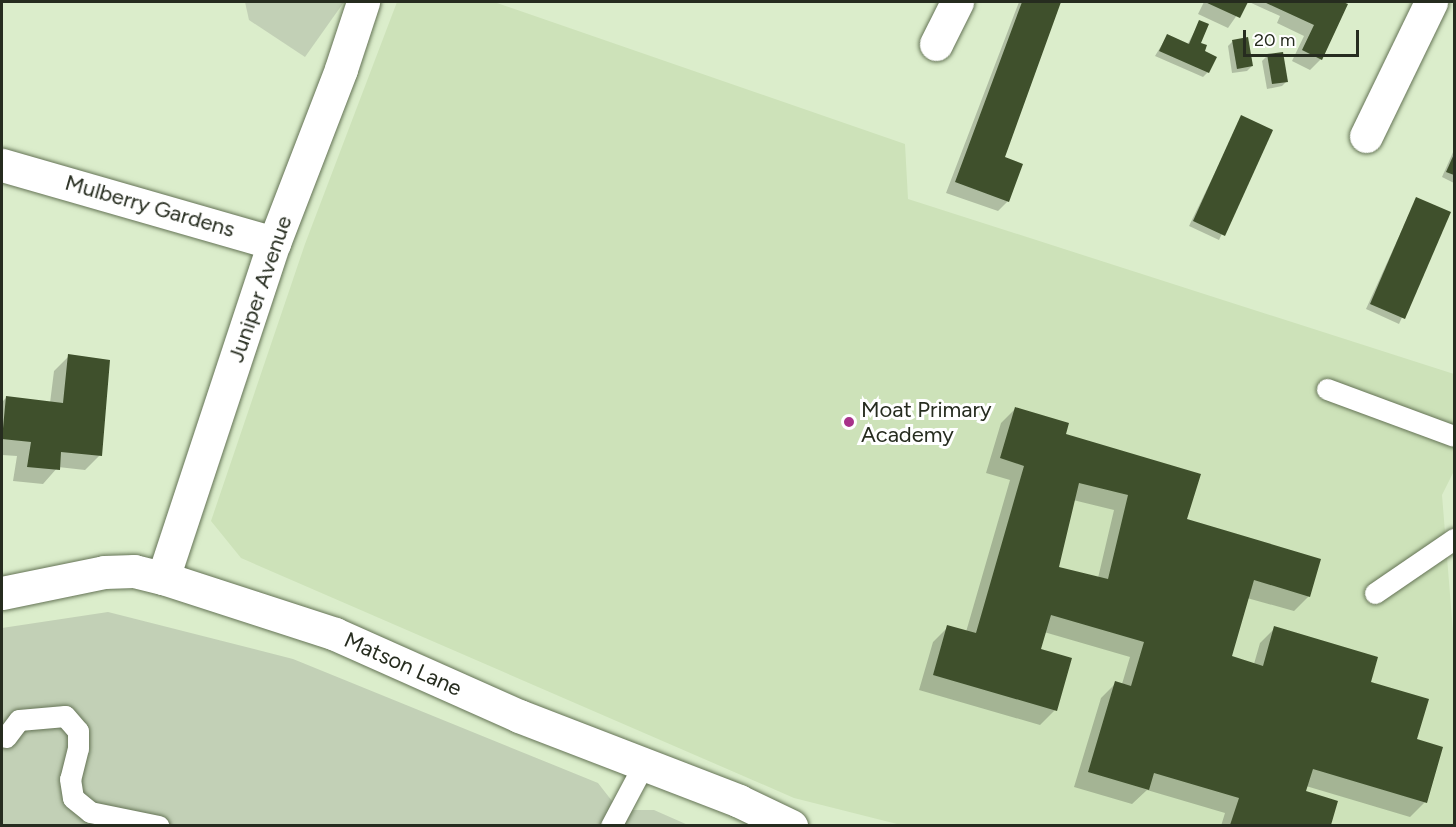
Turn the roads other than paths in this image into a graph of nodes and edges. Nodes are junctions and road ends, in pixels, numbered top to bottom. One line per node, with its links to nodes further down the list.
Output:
1 (363, 2): 7 (street, Juniper Avenue)
2 (957, 2): 4 (street)
3 (1431, 2): 5 (street)
4 (936, 45)
5 (1366, 136)
6 (13, 177): 7 (street, Mulberry Gardens)
7 (274, 243): 11 (street, Juniper Avenue)
8 (1327, 389): 9 (lane)
9 (1455, 436)
10 (1455, 538): 13 (lane)
11 (163, 578): 12 (street, Matson Lane); 15 (street, Matson Lane)
12 (2, 593)
13 (1375, 593)
14 (6, 737): 16 (lane)
15 (644, 764): 17 (lane); 18 (street, Matson Lane)
16 (159, 825)
17 (611, 825)
18 (791, 825)

